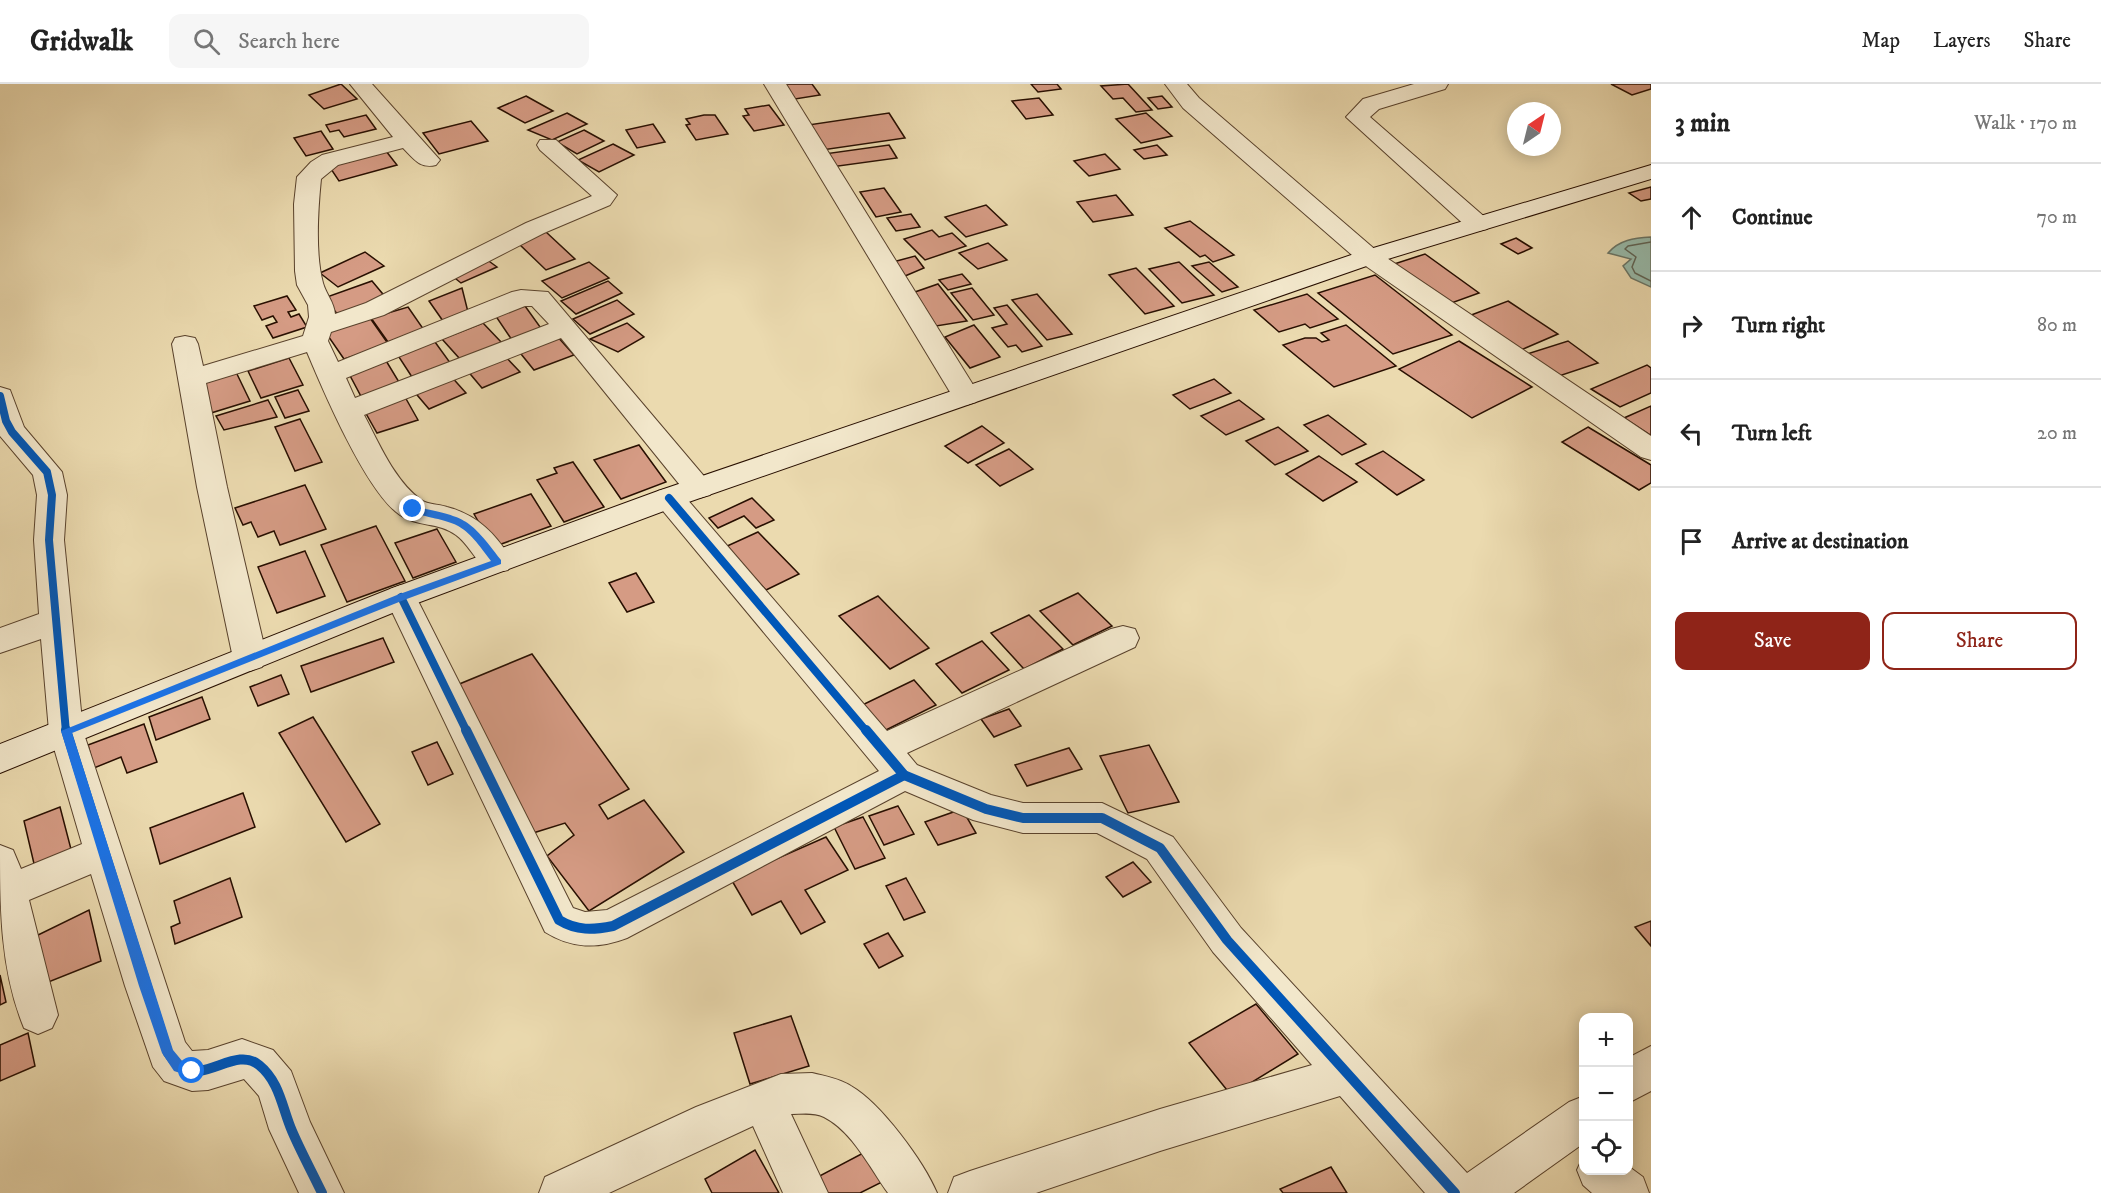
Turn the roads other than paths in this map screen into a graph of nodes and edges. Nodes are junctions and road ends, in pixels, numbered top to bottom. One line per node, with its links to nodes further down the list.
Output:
1 (361, 84): 5 (street)
2 (775, 84): 17 (street)
3 (1176, 84): 10 (street)
4 (1437, 84): 9 (street)
5 (408, 140): 7 (street); 12 (street)
6 (548, 145): 12 (street)
7 (428, 160)
8 (1651, 172): 9 (street)
9 (1478, 224): 10 (street)
10 (1369, 257): 17 (street); 19 (street)
11 (566, 327): 14 (street); 18 (street); 20 (street)
12 (316, 334): 14 (street); 15 (street)
13 (185, 344): 15 (street)
14 (329, 375): 18 (street)
15 (191, 379): 26 (street)
16 (0, 396): 23 (street)
17 (966, 396): 20 (street)
18 (348, 411): 21 (street)
19 (1651, 450)
20 (684, 493): 21 (street); 29 (street)
21 (497, 562): 22 (street)
22 (401, 597): 26 (street); 29 (street)
23 (56, 621): 25 (street); 27 (street)
24 (1123, 638): 29 (street)
25 (0, 641)
26 (250, 658): 27 (street)
27 (66, 731): 28 (street); 30 (street)
28 (0, 759)
29 (893, 762): 34 (street)
30 (103, 852): 31 (street); 39 (street)
31 (4, 877): 32 (street)
32 (38, 1015)
33 (1651, 1066): 35 (street)
34 (1348, 1074): 43 (street); 44 (street)
35 (1633, 1080)
36 (763, 1101): 40 (street); 41 (street); 42 (street)
37 (1575, 1138): 45 (street)
38 (1605, 1175): 46 (street)
39 (322, 1193)
40 (561, 1193)
41 (806, 1193)
42 (915, 1193)
43 (970, 1193)
44 (1455, 1193)
45 (1476, 1193)
46 (1627, 1193)

